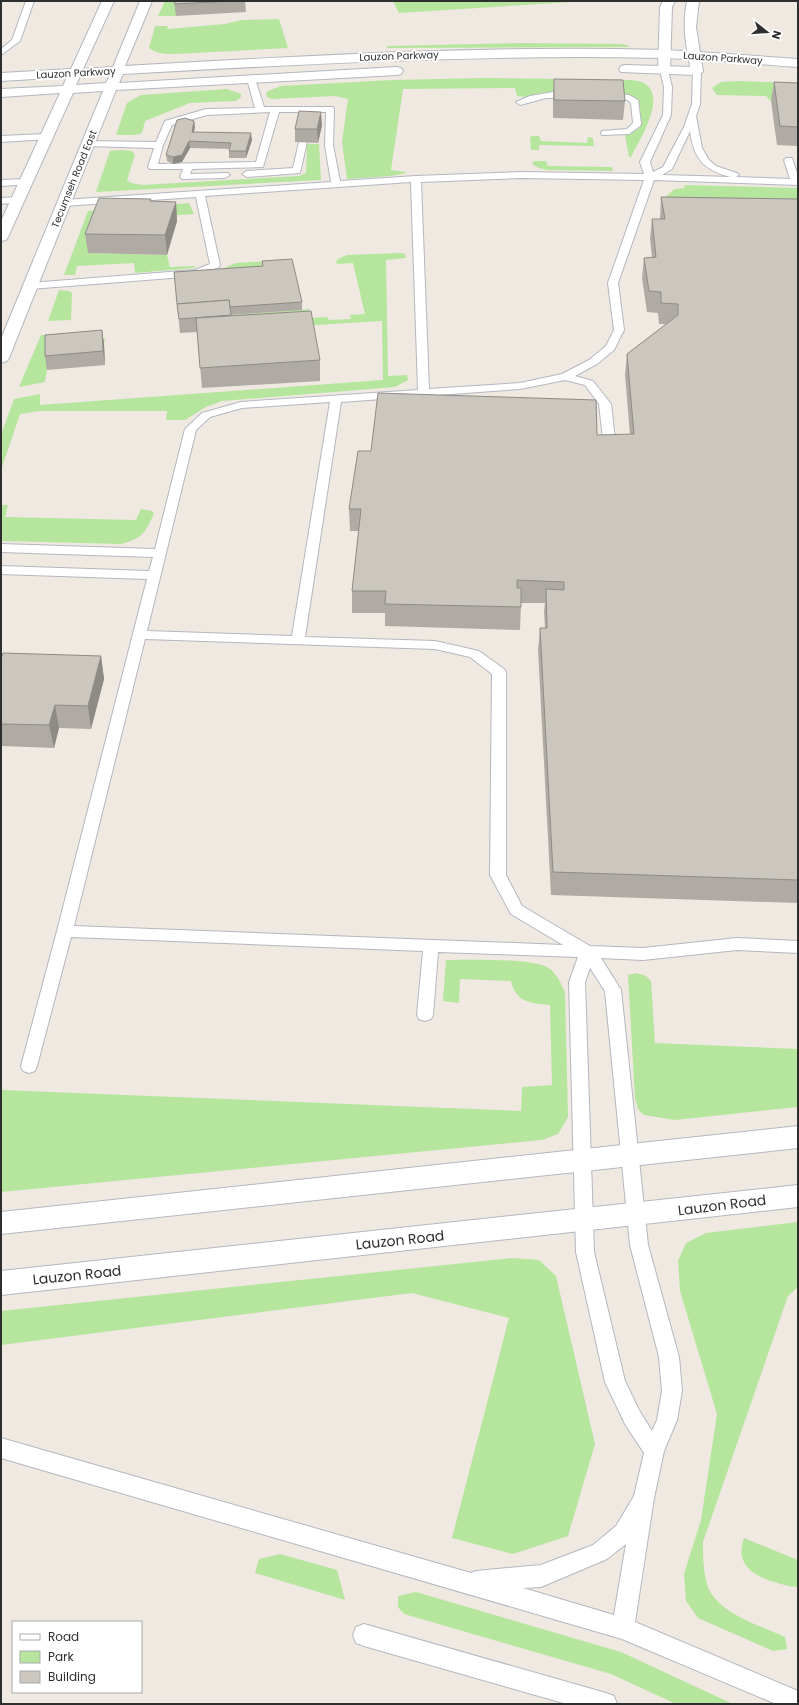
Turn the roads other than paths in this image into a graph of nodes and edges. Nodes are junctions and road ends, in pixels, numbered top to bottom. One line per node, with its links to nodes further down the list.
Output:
1 (30, 1): 6 (lane)
2 (108, 1): 15 (main road)
3 (146, 1): 12 (main road, Tecumseh Road East)
4 (669, 1): 7 (main road)
5 (694, 1): 8 (main road)
6 (1, 52)
7 (664, 54): 8 (main road, Lauzon Parkway); 11 (main road); 12 (main road, Lauzon Parkway)
8 (694, 56): 9 (main road, Lauzon Parkway); 14 (main road)
9 (798, 63)
10 (612, 69): 11 (main road, Lauzon Parkway)
11 (664, 70): 14 (main road, Lauzon Parkway); 33 (lane)
12 (118, 71): 15 (main road, Lauzon Parkway); 18 (main road, Tecumseh Road East)
13 (407, 71): 17 (main road, Lauzon Parkway)
14 (703, 71): 24 (lane)
15 (74, 73): 16 (main road, Lauzon Parkway); 19 (main road)
16 (1, 77)
17 (251, 79): 18 (main road, Lauzon Parkway); 22 (lane)
18 (111, 87): 19 (main road, Lauzon Parkway); 29 (main road, Tecumseh Road East)
19 (67, 89): 20 (main road, Lauzon Parkway); 26 (main road)
20 (1, 93)
21 (520, 102): 25 (lane)
22 (260, 110): 23 (lane); 30 (lane)
23 (275, 110): 32 (lane); 39 (lane)
24 (692, 114): 33 (lane); 35 (lane)
25 (605, 133)
26 (46, 137): 27 (lane); 36 (main road)
27 (1, 139)
28 (303, 142): 32 (lane)
29 (88, 143): 30 (lane); 43 (main road, Tecumseh Road East)
30 (159, 145): 32 (lane)
31 (789, 160): 37 (lane)
32 (188, 166)
33 (650, 177): 34 (lane); 35 (lane); 47 (lane)
34 (416, 179): 39 (lane); 48 (lane)
35 (761, 180): 37 (lane)
36 (26, 182): 38 (lane); 41 (main road)
37 (796, 182)
38 (1, 183)
39 (336, 184): 40 (lane)
40 (200, 194): 43 (lane); 45 (lane)
41 (18, 200): 42 (lane); 44 (main road)
42 (1, 201)
43 (64, 203): 45 (main road, Tecumseh Road East)
44 (1, 237)
45 (30, 286): 46 (main road, Tecumseh Road East)
46 (1, 358)
47 (565, 377): 48 (lane); 50 (lane)
48 (424, 393): 49 (lane)
49 (336, 399): 52 (lane); 56 (lane)
50 (610, 448)
51 (1, 548): 52 (lane)
52 (160, 553): 54 (lane)
53 (1, 570): 54 (lane)
54 (154, 575): 55 (lane)
55 (139, 635): 56 (lane); 57 (lane)
56 (298, 640): 60 (lane)
57 (65, 931): 58 (lane); 62 (lane)
58 (431, 945): 60 (lane); 61 (lane)
59 (798, 947): 60 (lane)
60 (588, 952): 64 (lane); 65 (lane)
61 (425, 1015)
62 (29, 1066)
63 (798, 1137): 64 (main road)
64 (630, 1156): 65 (main road); 67 (lane)
65 (583, 1161): 68 (lane); 69 (main road)
66 (798, 1196): 67 (main road, Lauzon Road)
67 (636, 1215): 68 (main road, Lauzon Road); 72 (lane)
68 (584, 1220): 70 (main road, Lauzon Road); 72 (lane)
69 (1, 1223)
70 (1, 1283)
71 (1, 1448): 74 (lane)
72 (654, 1451): 73 (lane)
73 (644, 1498): 74 (lane); 75 (lane)
74 (469, 1583): 75 (lane)
75 (623, 1628): 77 (lane)
76 (364, 1635): 78 (lane)
77 (798, 1702)
78 (606, 1704)

